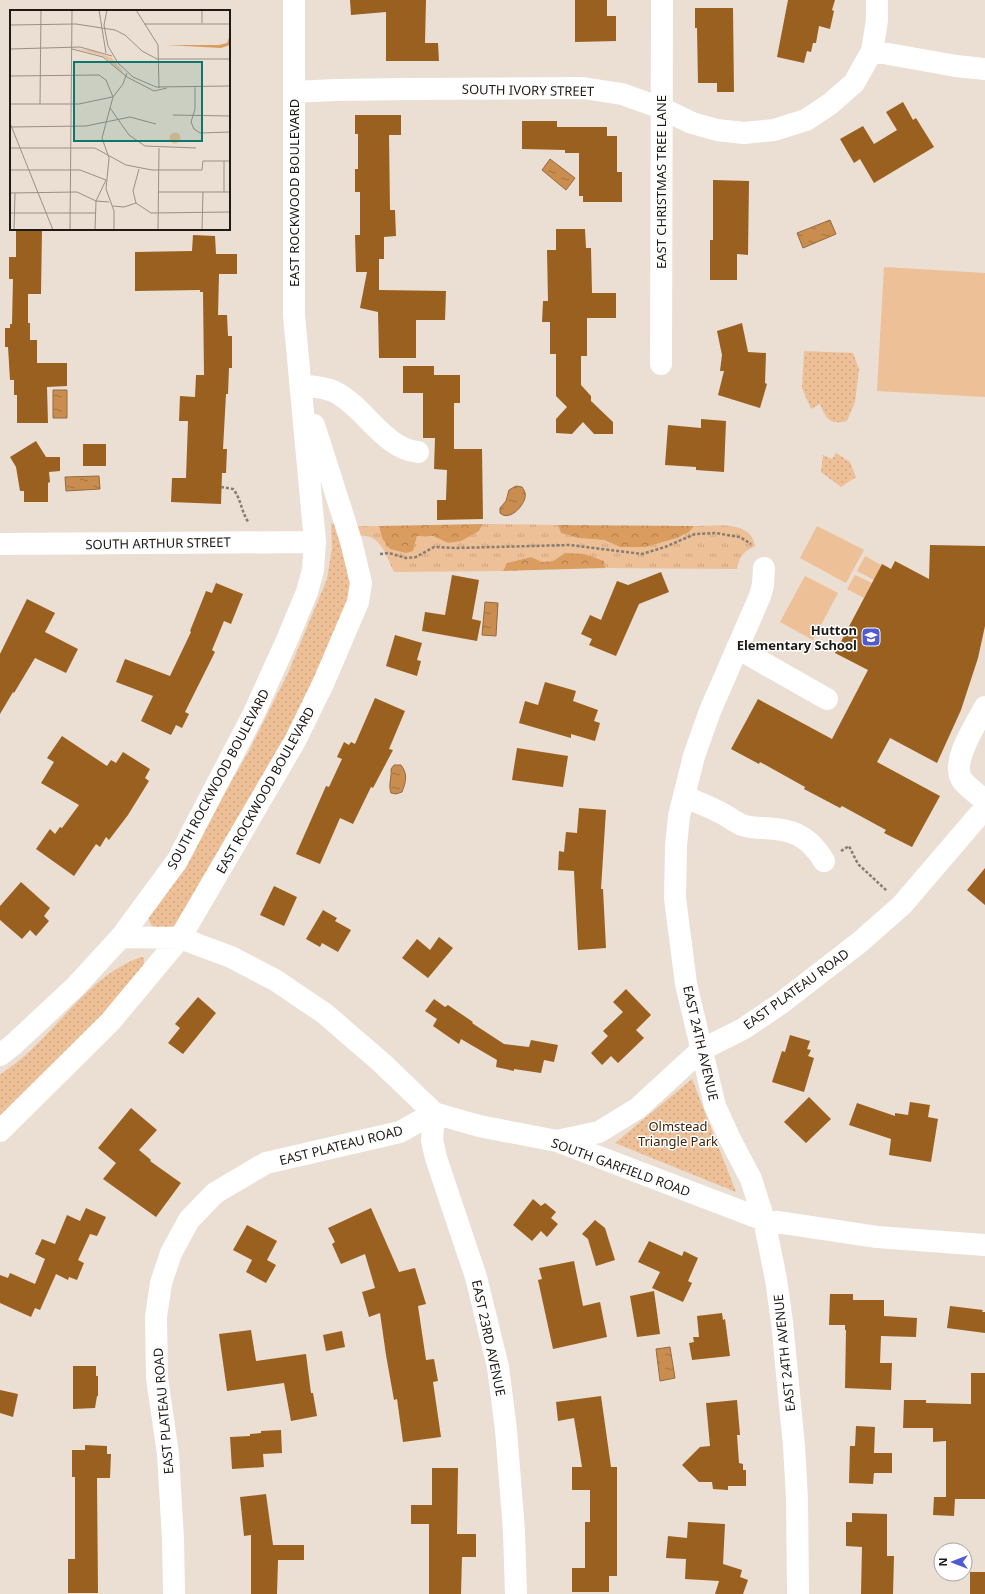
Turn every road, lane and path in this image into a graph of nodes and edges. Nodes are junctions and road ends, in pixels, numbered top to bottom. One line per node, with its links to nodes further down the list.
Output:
1 (294, 0): 6 (street, EAST ROCKWOOD BOULEVARD)
2 (662, 0): 7 (street, EAST CHRISTMAS TREE LANE)
3 (877, 0): 4 (street)
4 (872, 51): 5 (street); 7 (street, SOUTH IVORY STREET)
5 (985, 69)
6 (294, 92): 7 (street, SOUTH IVORY STREET); 9 (street, EAST ROCKWOOD BOULEVARD)
7 (662, 108): 8 (street, EAST CHRISTMAS TREE LANE)
8 (661, 364)
9 (302, 386): 10 (street); 13 (street, EAST ROCKWOOD BOULEVARD); 27 (street, EAST ROCKWOOD BOULEVARD)
10 (418, 452)
11 (221, 487): 12 (path)
12 (254, 526)
13 (315, 542): 14 (street, SOUTH ARTHUR STREET); 26 (street, SOUTH ROCKWOOD BOULEVARD)
14 (0, 544)
15 (751, 544): 16 (path)
16 (380, 554)
17 (764, 568): 18 (street, EAST 24TH AVENUE)
18 (737, 648): 19 (street); 21 (street, EAST 24TH AVENUE)
19 (827, 699)
20 (985, 707): 22 (street)
21 (684, 796): 24 (street); 28 (street, EAST 24TH AVENUE)
22 (985, 801)
23 (985, 808): 28 (street, EAST PLATEAU ROAD)
24 (824, 861): 25 (path)
25 (882, 886)
26 (121, 937): 27 (street, SOUTH GARFIELD ROAD); 29 (street, SOUTH ROCKWOOD BOULEVARD)
27 (180, 938): 30 (street, SOUTH GARFIELD ROAD); 31 (street, EAST ROCKWOOD BOULEVARD)
28 (701, 1050): 32 (street, EAST PLATEAU ROAD); 33 (street, EAST 24TH AVENUE)
29 (0, 1055)
30 (434, 1113): 32 (street, SOUTH GARFIELD ROAD); 35 (street, EAST PLATEAU ROAD); 36 (street, EAST 23RD AVENUE)
31 (0, 1131)
32 (557, 1141): 33 (street, SOUTH GARFIELD ROAD)
33 (764, 1220): 34 (street, SOUTH GARFIELD ROAD); 37 (street, EAST 24TH AVENUE)
34 (985, 1245)
35 (174, 1594)
36 (516, 1594)
37 (798, 1594)

